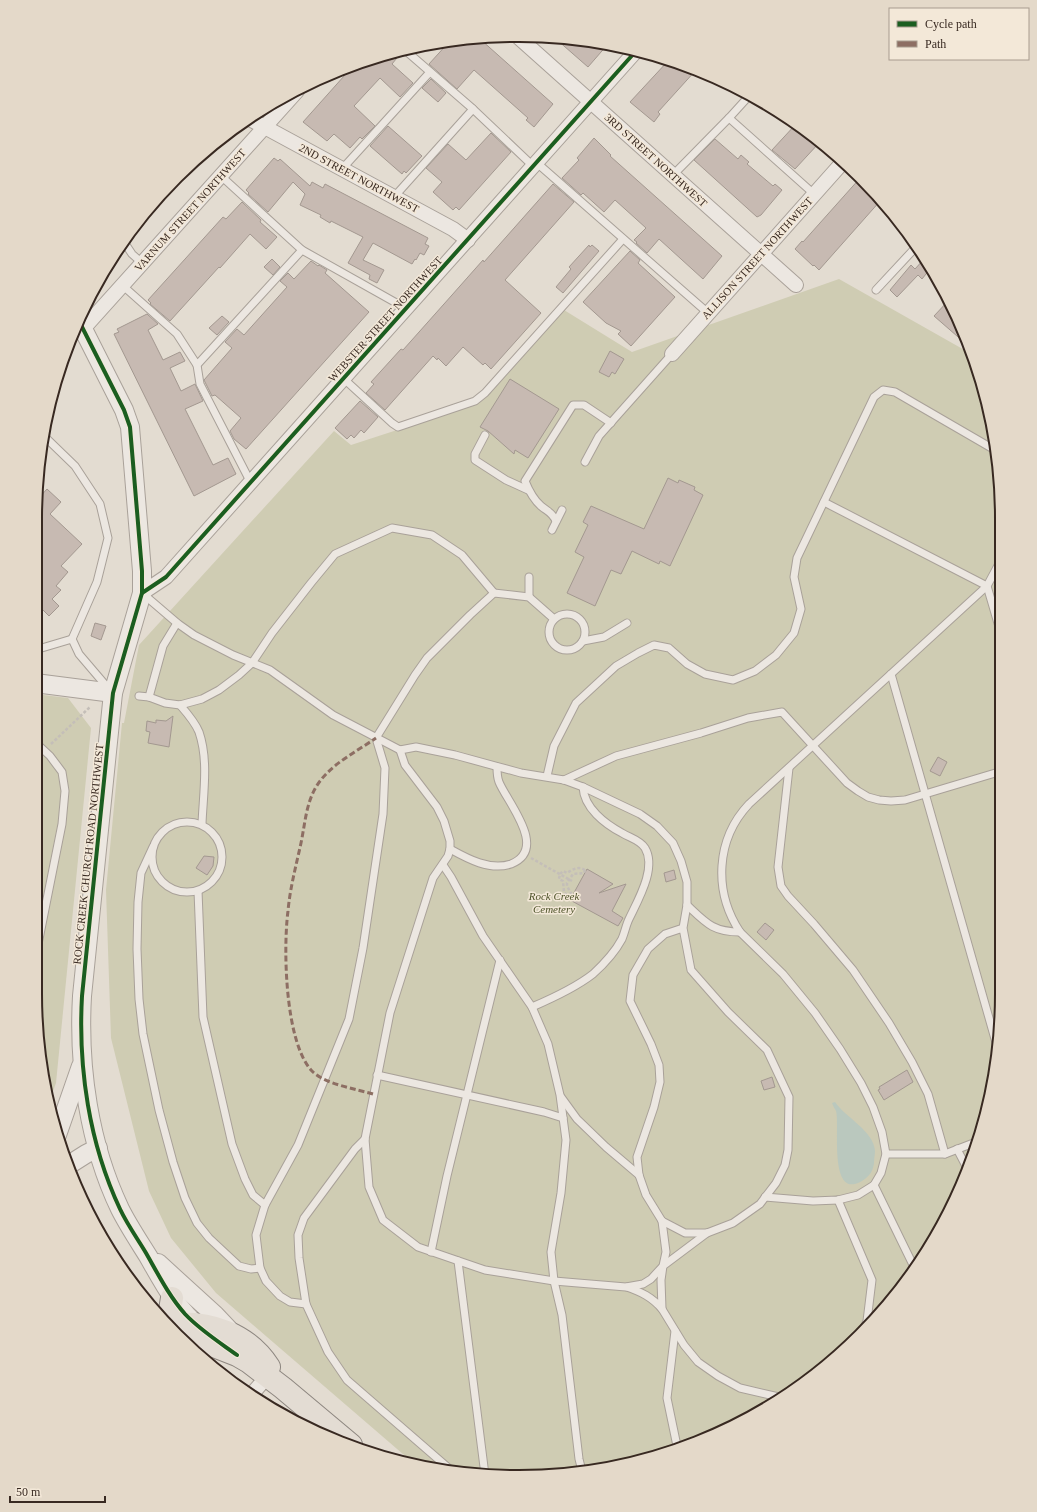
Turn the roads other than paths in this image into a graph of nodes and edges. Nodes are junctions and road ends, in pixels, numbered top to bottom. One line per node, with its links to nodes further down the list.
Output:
1 (524, 42): 7 (street, 3RD STREET NORTHWEST)
2 (410, 55): 4 (lane)
3 (632, 56): 7 (street, WEBSTER STREET NORTHWEST)
4 (430, 72): 8 (lane); 14 (lane)
5 (746, 100): 9 (lane)
6 (287, 102): 11 (street, VARNUM STREET NORTHWEST)
7 (591, 102): 12 (street, WEBSTER STREET NORTHWEST); 15 (street, 3RD STREET NORTHWEST)
8 (473, 109): 12 (lane); 18 (lane)
9 (729, 118): 15 (lane); 17 (lane)
10 (255, 122): 11 (street, 2ND STREET NORTHWEST)
11 (265, 127): 14 (street, 2ND STREET NORTHWEST); 16 (street, VARNUM STREET NORTHWEST)
12 (535, 165): 19 (lane); 20 (street, WEBSTER STREET NORTHWEST)
13 (839, 166): 17 (street, ALLISON STREET NORTHWEST)
14 (342, 169): 18 (street, 2ND STREET NORTHWEST)
15 (672, 175): 24 (street, 3RD STREET NORTHWEST)
16 (221, 176): 22 (lane); 25 (street, VARNUM STREET NORTHWEST)
17 (814, 194): 24 (street, ALLISON STREET NORTHWEST)
18 (394, 197): 20 (street, 2ND STREET NORTHWEST)
19 (623, 239): 30 (lane); 35 (lane)
20 (468, 240): 29 (street, WEBSTER STREET NORTHWEST)
21 (127, 247): 25 (lane)
22 (302, 250): 29 (lane); 34 (lane)
23 (913, 251): 28 (lane)
24 (760, 254): 27 (street, 3RD STREET NORTHWEST); 30 (street, ALLISON STREET NORTHWEST)
25 (142, 263): 26 (street, VARNUM STREET NORTHWEST)
26 (122, 285): 31 (street, VARNUM STREET NORTHWEST); 34 (lane)
27 (796, 285)
28 (876, 290)
29 (406, 309): 35 (street, WEBSTER STREET NORTHWEST)
30 (708, 313): 33 (street, ALLISON STREET NORTHWEST)
31 (85, 321)
32 (82, 327): 50 (street, ROCK CREEK CHURCH ROAD NORTHWEST)
33 (675, 350): 36 (lane)
34 (197, 365): 41 (lane)
35 (344, 379): 41 (street, WEBSTER STREET NORTHWEST)
36 (611, 423): 40 (lane); 42 (lane)
37 (485, 435): 42 (lane)
38 (48, 441): 57 (lane)
39 (989, 447): 43 (lane)
40 (585, 462)
41 (250, 483): 50 (street, WEBSTER STREET NORTHWEST)
42 (528, 490): 45 (lane)
43 (824, 502): 49 (lane); 74 (lane)
44 (562, 510): 45 (lane)
45 (556, 521): 46 (lane)
46 (552, 530)
47 (995, 572): 49 (lane)
48 (529, 577): 52 (lane)
49 (988, 586): 53 (lane); 61 (lane)
50 (142, 593): 55 (lane); 63 (street, ROCK CREEK CHURCH ROAD NORTHWEST)
51 (494, 593): 52 (lane); 60 (lane); 67 (lane)
52 (529, 597): 54 (lane)
53 (995, 612)
54 (554, 619): 58 (lane); 58 (lane)
55 (177, 623): 60 (lane); 65 (lane)
56 (627, 623): 58 (lane)
57 (72, 639): 59 (lane); 63 (lane)
58 (583, 641)
59 (42, 648)
60 (252, 663): 66 (lane); 67 (lane)
61 (891, 674): 68 (lane); 77 (lane)
62 (42, 684): 63 (street)
63 (113, 693): 90 (street, ROCK CREEK CHURCH ROAD NORTHWEST)
64 (139, 696): 65 (lane)
65 (149, 697): 66 (lane)
66 (180, 705): 78 (lane)
67 (376, 738): 70 (lane); 108 (lane)
68 (812, 746): 72 (lane); 75 (lane); 77 (lane)
69 (42, 749): 84 (lane)
70 (400, 750): 71 (lane); 80 (lane)
71 (497, 767): 74 (lane); 80 (lane)
72 (788, 768): 86 (lane); 101 (lane)
73 (995, 773): 77 (lane)
74 (547, 776): 75 (lane)
75 (564, 780): 76 (lane)
76 (583, 787): 83 (lane); 88 (lane)
77 (925, 793): 89 (lane)
78 (202, 824): 79 (lane); 82 (lane)
79 (153, 847): 82 (lane); 116 (lane)
80 (450, 849): 81 (lane)
81 (443, 865): 87 (lane); 91 (lane)
82 (198, 891): 108 (lane)
83 (687, 905): 85 (lane); 86 (lane)
84 (42, 924)
85 (683, 928): 104 (lane); 106 (lane)
86 (740, 932): 100 (lane)
87 (500, 960): 88 (lane); 92 (lane)
88 (532, 1007): 93 (lane)
89 (993, 1033)
90 (83, 1061): 95 (street); 98 (street, ROCK CREEK CHURCH ROAD NORTHWEST)
91 (377, 1075): 92 (lane); 96 (lane)
92 (468, 1095): 94 (lane); 112 (lane)
93 (560, 1095): 94 (lane); 104 (lane)
94 (563, 1118): 117 (lane)
95 (60, 1125)
96 (365, 1139): 112 (lane); 119 (lane)
97 (971, 1144): 99 (lane)
98 (98, 1148): 102 (street); 111 (street, ROCK CREEK CHURCH ROAD NORTHWEST)
99 (957, 1149): 101 (lane); 103 (lane)
100 (886, 1154): 101 (lane); 105 (lane)
101 (945, 1154)
102 (73, 1162)
103 (964, 1163)
104 (639, 1175): 109 (lane)
105 (874, 1185): 107 (lane); 114 (lane)
106 (765, 1197): 107 (lane); 110 (lane)
107 (838, 1200): 122 (lane)
108 (265, 1205): 116 (lane)
109 (662, 1221): 110 (lane); 115 (lane)
110 (707, 1233): 115 (lane)
111 (141, 1244): 120 (street, ROCK CREEK CHURCH ROAD NORTHWEST); 126 (street, ROCK CREEK CHURCH ROAD NORTHWEST)
112 (431, 1252): 113 (lane)
113 (458, 1261): 117 (lane); 134 (lane)
114 (912, 1263)
115 (663, 1266): 118 (lane); 121 (lane)
116 (260, 1268): 119 (lane)
117 (554, 1281): 118 (lane); 133 (lane)
118 (626, 1287): 121 (lane)
119 (306, 1304): 132 (lane)
120 (168, 1307): 125 (street, ROCK CREEK CHURCH ROAD NORTHWEST)
121 (662, 1309): 124 (lane)
122 (867, 1318)
123 (181, 1329): 125 (main road)
124 (675, 1331): 129 (lane); 131 (lane)
125 (191, 1334): 126 (main road); 127 (main road)
126 (233, 1334): 127 (main road)
127 (274, 1378): 128 (street); 130 (main road)
128 (256, 1391)
129 (773, 1396)
130 (340, 1436)
131 (676, 1443)
132 (444, 1464)
133 (581, 1466)
134 (484, 1469)

